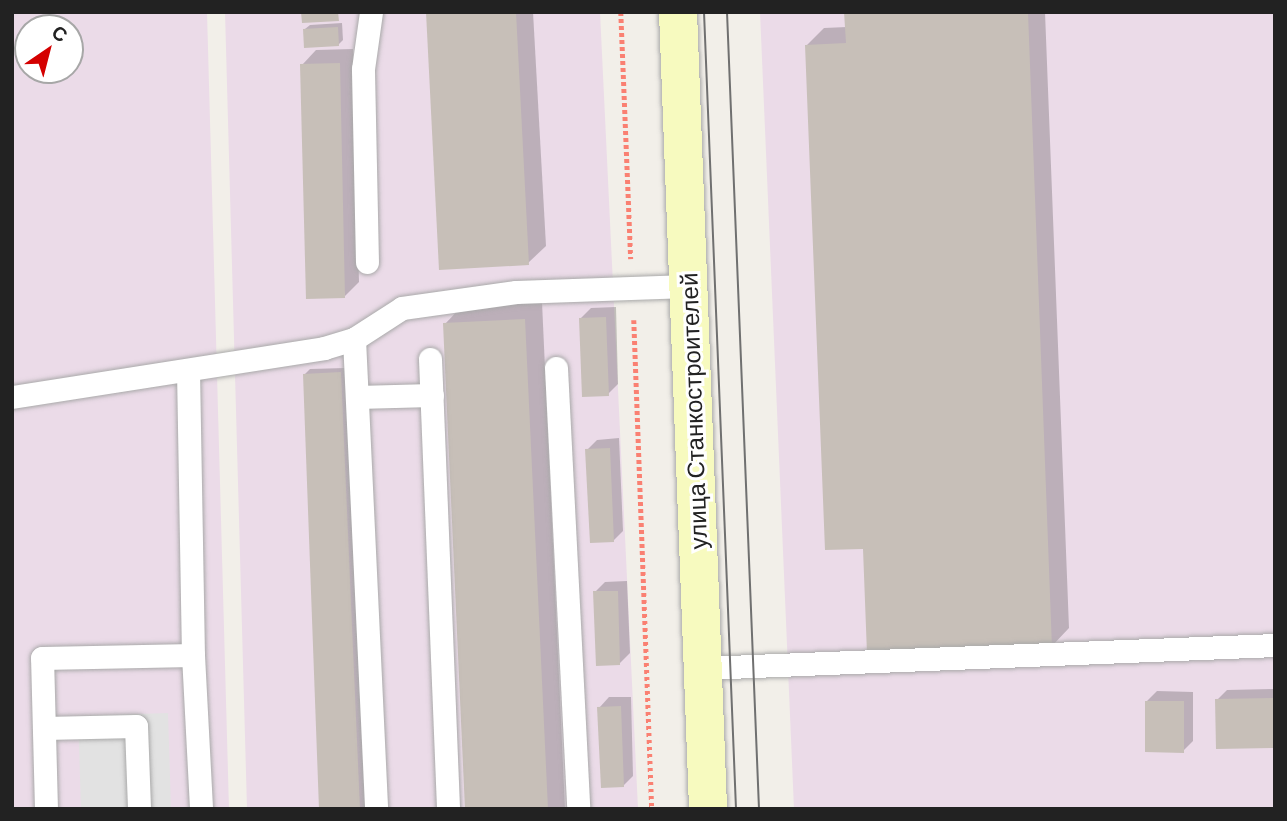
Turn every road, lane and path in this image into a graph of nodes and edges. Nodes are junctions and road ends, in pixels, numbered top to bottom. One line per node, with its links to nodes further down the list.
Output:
1 (371, 12): 4 (lane)
2 (621, 12): 6 (path)
3 (678, 12): 5 (street, улица Станкостроителей)
4 (367, 262)
5 (688, 286): 6 (lane); 16 (street, улица Станкостроителей)
6 (633, 289): 7 (lane); 24 (path)
7 (355, 340): 10 (lane); 13 (lane)
8 (430, 359): 11 (lane)
9 (556, 368): 23 (lane)
10 (188, 369): 12 (lane); 15 (lane)
11 (432, 394): 13 (lane); 22 (lane)
12 (12, 397)
13 (357, 397): 21 (lane)
14 (1275, 645): 16 (lane)
15 (193, 655): 17 (lane); 20 (lane)
16 (703, 668): 25 (street, улица Станкостроителей)
17 (44, 728): 18 (lane); 19 (lane)
18 (46, 809)
19 (139, 809)
20 (201, 809)
21 (376, 809)
22 (448, 809)
23 (578, 809)
24 (652, 809)
25 (708, 809)

